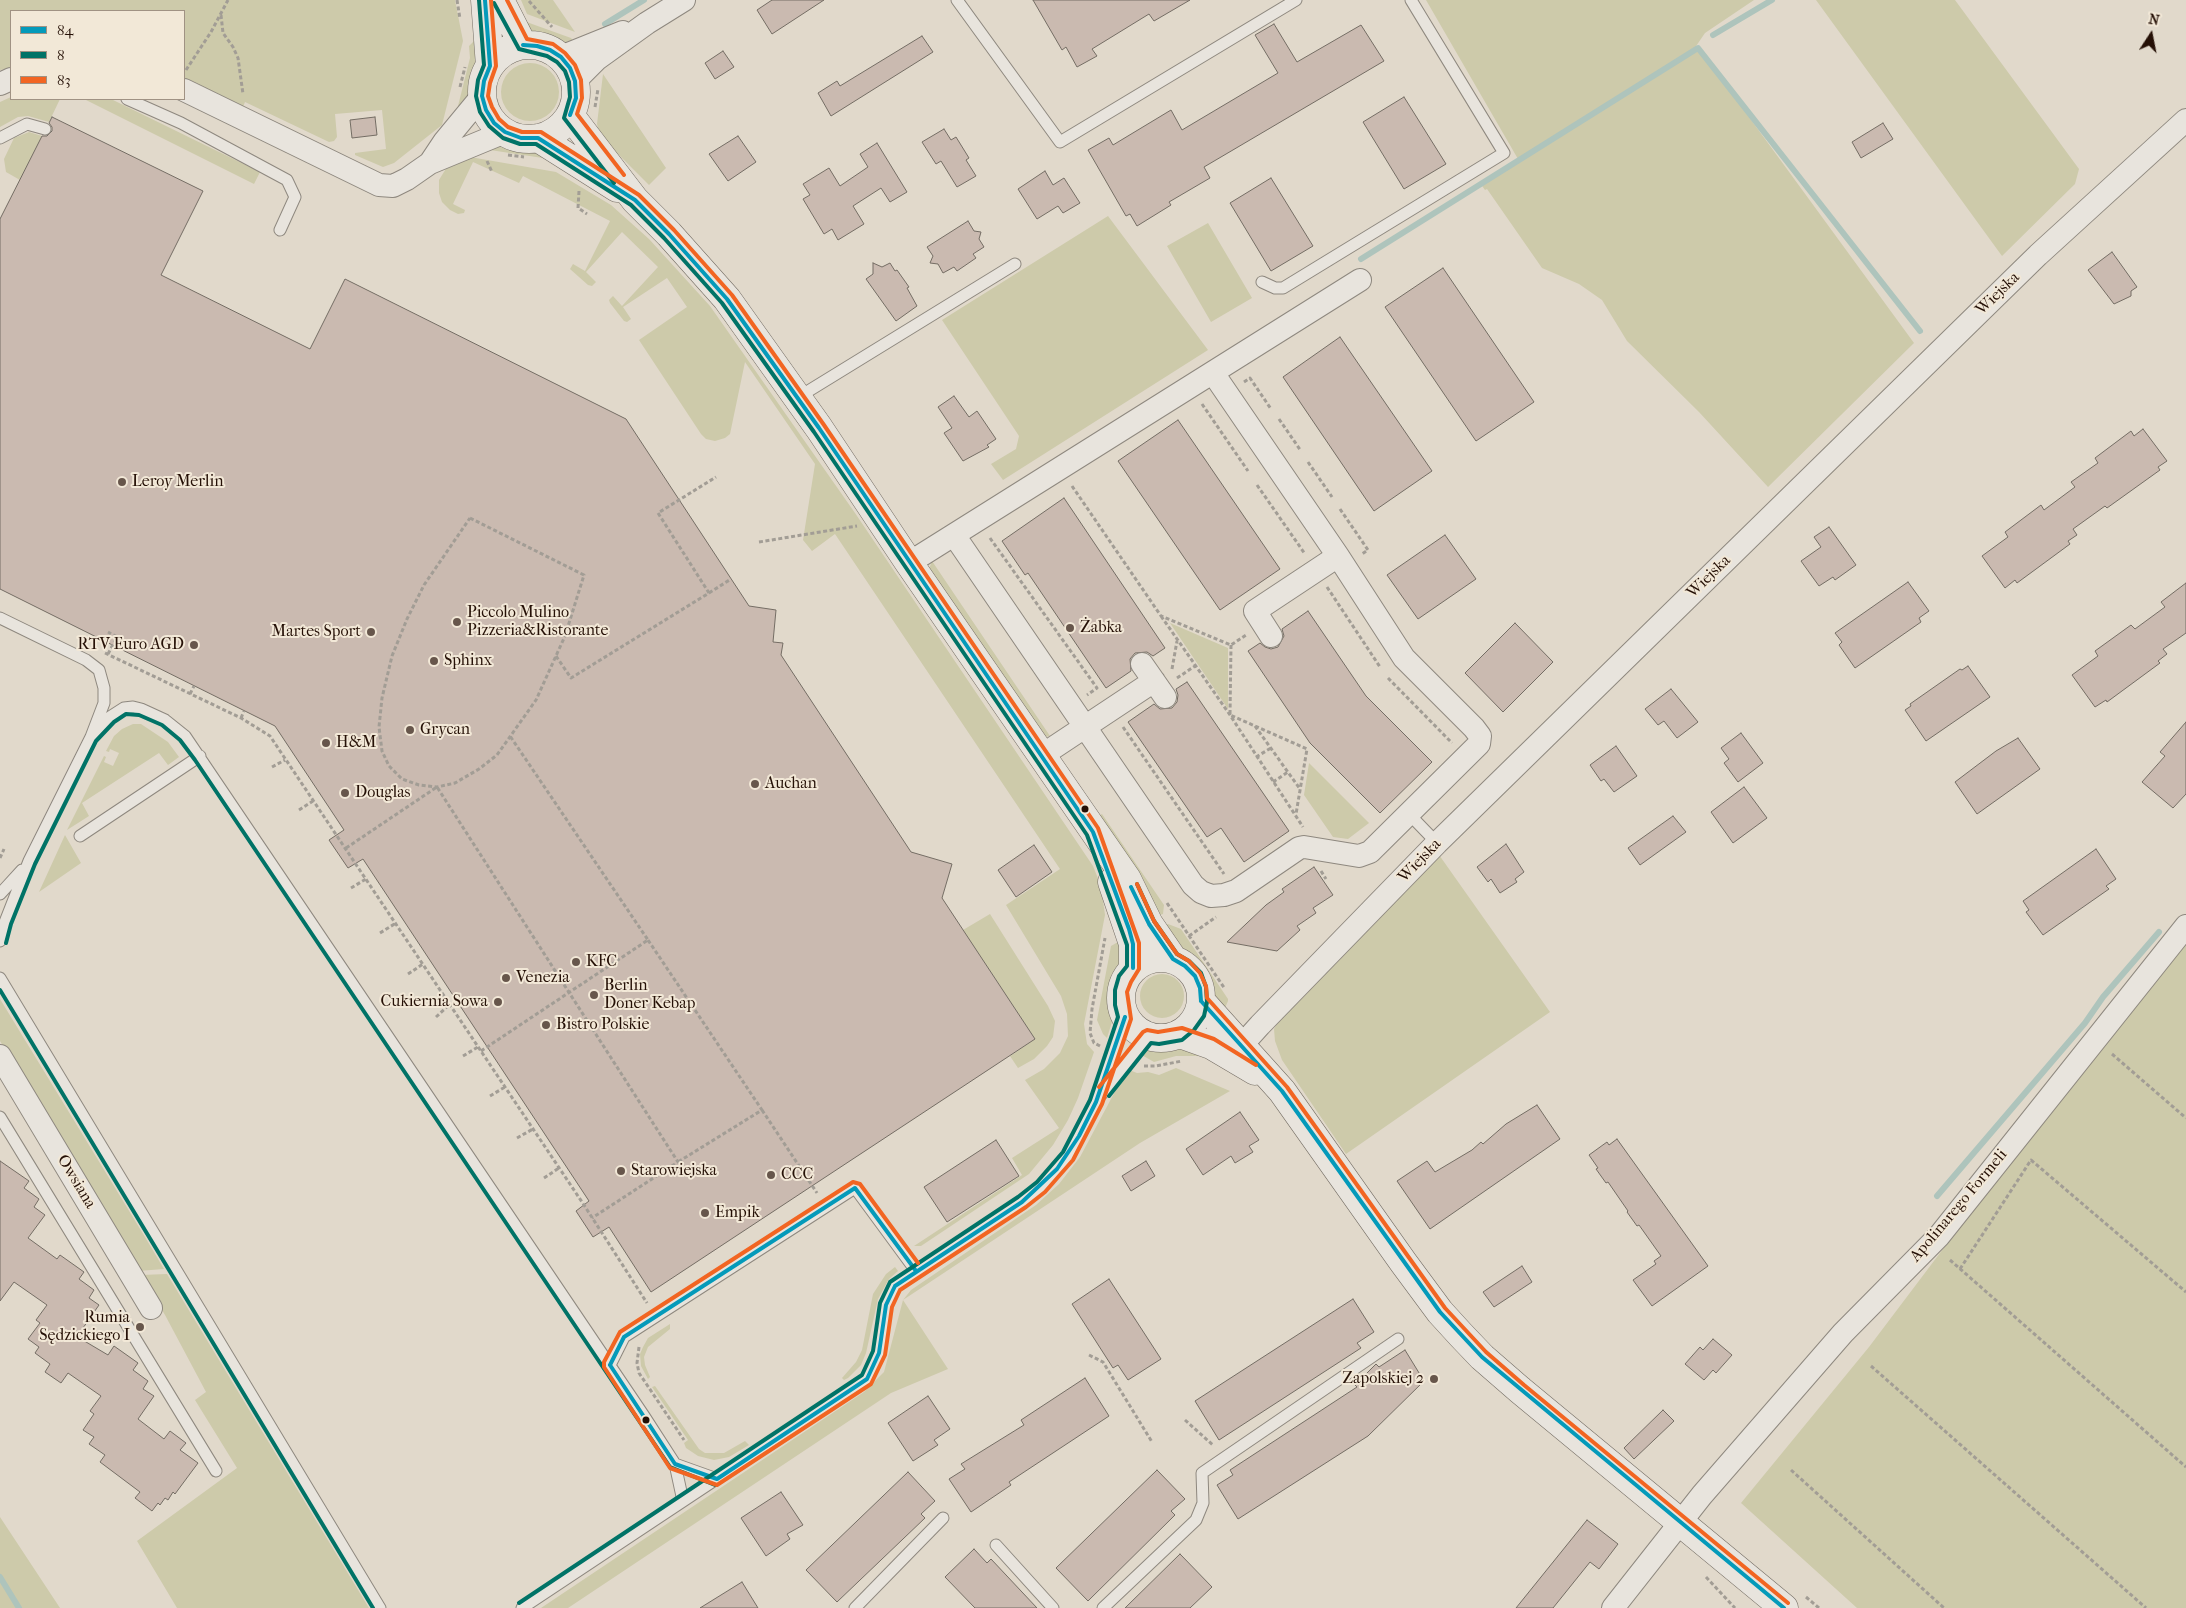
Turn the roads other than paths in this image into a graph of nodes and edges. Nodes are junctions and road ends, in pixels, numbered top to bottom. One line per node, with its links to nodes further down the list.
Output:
1 (485, 0): 10 (main road)
2 (500, 0): 8 (main road)
3 (684, 0): 7 (street)
4 (957, 0): 5 (lane)
5 (1296, 0)
6 (1411, 0): 26 (lane)
7 (647, 23): 9 (street); 11 (street)
8 (523, 45): 9 (main road); 10 (main road)
9 (561, 57): 11 (main road)
10 (478, 66): 13 (main road)
11 (587, 84): 15 (main road)
12 (185, 90): 21 (street)
13 (471, 93): 18 (main road); 21 (street)
14 (128, 100): 23 (lane)
15 (582, 115): 20 (main road); 22 (main road)
16 (2186, 120): 42 (street, Wiejska)
17 (46, 129): 19 (lane)
18 (505, 132): 20 (main road); 21 (street)
19 (0, 138)
20 (538, 138): 22 (main road)
21 (430, 163)
22 (635, 200): 28 (main road)
23 (280, 230)
24 (1015, 264): 28 (lane)
25 (1360, 280): 27 (street)
26 (1262, 282)
27 (1214, 372): 29 (street); 30 (street)
28 (797, 398): 31 (main road)
29 (954, 534): 31 (street); 35 (street)
30 (1338, 556): 33 (street); 39 (street)
31 (909, 563): 38 (main road)
32 (0, 618): 36 (lane)
33 (1260, 634)
34 (1161, 679): 35 (street)
35 (1085, 727): 38 (street); 39 (street)
36 (91, 737): 37 (lane); 43 (lane)
37 (200, 756): 41 (lane); 62 (lane)
38 (1042, 756): 40 (main road)
39 (1410, 815): 42 (lane)
40 (1093, 832): 47 (main road); 48 (main road)
41 (80, 836)
42 (1437, 843): 54 (street, Wiejska)
43 (29, 861): 44 (lane); 46 (lane)
44 (0, 894)
45 (2186, 926): 68 (street, Apolinarego Formeli)
46 (0, 941)
47 (1173, 959): 48 (main road); 50 (main road)
48 (1133, 968): 51 (main road)
49 (0, 978): 70 (lane)
50 (1201, 1001): 52 (main road); 54 (main road)
51 (1125, 1017): 53 (main road); 57 (lane)
52 (1180, 1034): 53 (main road); 56 (main road)
53 (1148, 1036): 57 (lane)
54 (1242, 1045): 56 (main road)
55 (0, 1056): 60 (street, Owsiana)
56 (1282, 1091): 68 (main road)
57 (1096, 1102): 59 (lane)
58 (0, 1117): 64 (lane)
59 (916, 1271): 62 (lane); 65 (lane)
60 (151, 1308)
61 (1398, 1339): 74 (lane)
62 (610, 1365): 63 (lane)
63 (675, 1464): 65 (lane); 66 (lane)
64 (216, 1471)
65 (717, 1479): 66 (lane)
66 (684, 1501): 71 (lane)
67 (942, 1518): 72 (lane)
68 (1681, 1522): 75 (street, Apolinarego Formeli); 76 (main road)
69 (996, 1545): 73 (lane)
70 (380, 1608)
71 (522, 1608)
72 (855, 1608)
73 (1053, 1608)
74 (1103, 1608)
75 (1613, 1608)
76 (1784, 1608)

